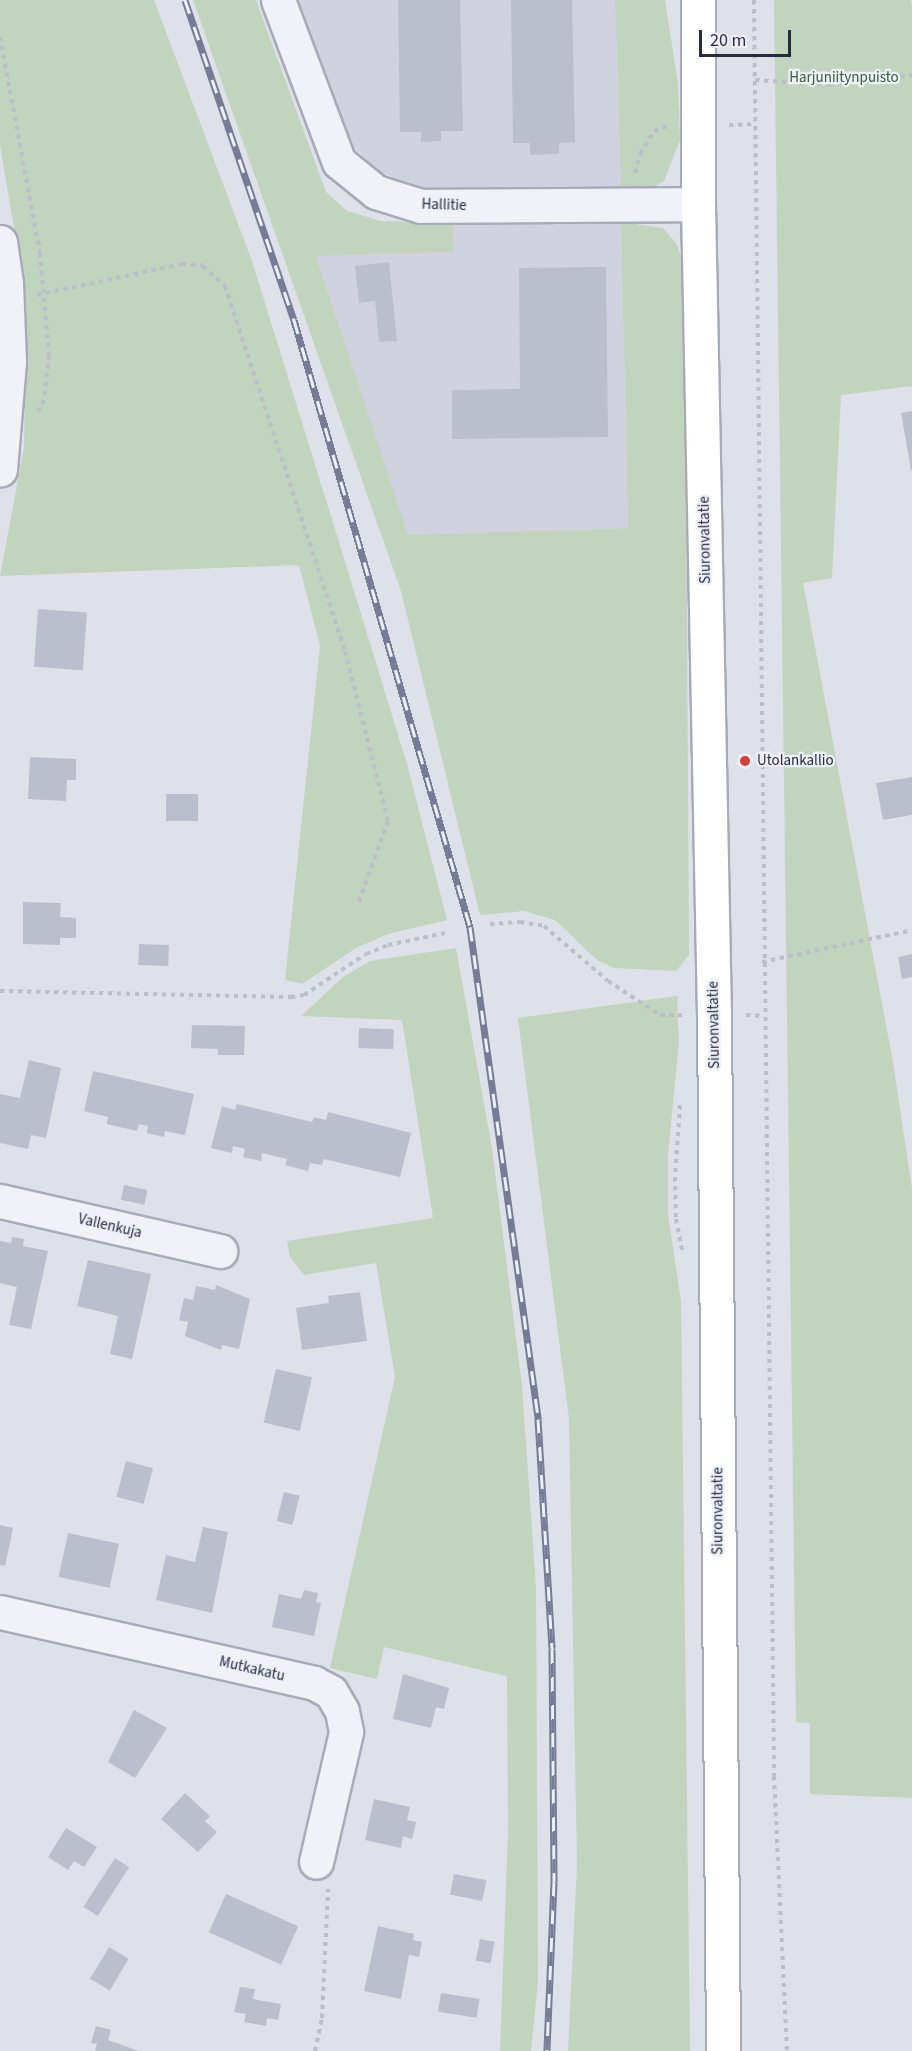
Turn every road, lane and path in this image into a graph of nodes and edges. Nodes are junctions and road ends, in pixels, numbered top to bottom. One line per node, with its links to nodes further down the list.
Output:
1 (278, 0): 6 (street, Hallitie)
2 (698, 0): 6 (main road, Siuronvaltatie)
3 (754, 0): 5 (path)
4 (912, 75): 5 (path)
5 (755, 80): 14 (path)
6 (698, 204): 22 (main road, Siuronvaltatie)
7 (0, 242): 8 (street)
8 (6, 301): 9 (street); 10 (path)
9 (0, 470)
10 (358, 904)
11 (490, 924): 16 (path)
12 (912, 930): 14 (path)
13 (444, 933): 15 (path)
14 (762, 962): 23 (path)
15 (0, 991)
16 (660, 1015)
17 (0, 1201): 18 (street, Vallenkuja)
18 (220, 1251)
19 (0, 1612): 20 (street, Mutkakatu)
20 (316, 1862): 21 (path)
21 (315, 2051)
22 (723, 2051)
23 (788, 2051)

